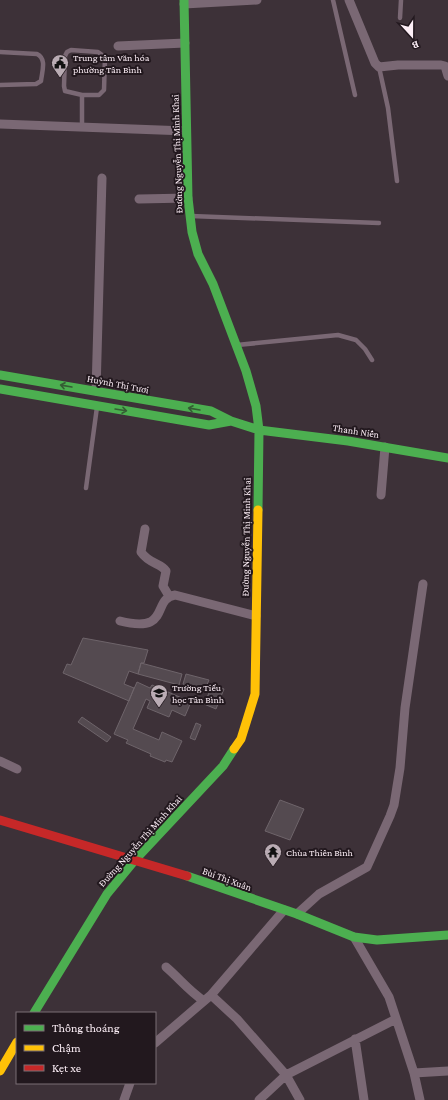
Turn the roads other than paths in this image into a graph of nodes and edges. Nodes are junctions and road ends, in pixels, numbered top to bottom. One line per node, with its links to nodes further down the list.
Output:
1 (257, 0): 5 (street)
2 (333, 0): 14 (lane)
3 (349, 0): 10 (street)
4 (401, 0): 6 (lane)
5 (184, 2): 7 (main road, Đường Nguyễn Thị Minh Khai)
6 (400, 18)
7 (185, 42): 8 (street); 17 (main road, Đường Nguyễn Thị Minh Khai)
8 (118, 46)
9 (0, 52): 12 (lane)
10 (379, 67): 11 (street); 19 (lane)
11 (448, 76)
12 (0, 85)
13 (82, 95): 13 (lane); 16 (lane)
14 (355, 95)
15 (0, 124): 16 (street)
16 (82, 127): 17 (street)
17 (186, 131): 20 (main road, Đường Nguyễn Thị Minh Khai)
18 (102, 178): 28 (street)
19 (397, 181)
20 (188, 198): 21 (street); 22 (main road, Đường Nguyễn Thị Minh Khai)
21 (139, 199)
22 (190, 216): 23 (lane); 24 (main road, Đường Nguyễn Thị Minh Khai)
23 (379, 223)
24 (235, 345): 25 (lane); 33 (main road, Đường Nguyễn Thị Minh Khai)
25 (372, 360)
26 (0, 375): 28 (main road, Huỳnh Thị Tươi, one-way to 26)
27 (0, 390): 30 (main road, Huỳnh Thị Tươi)
28 (96, 391): 29 (main road, Huỳnh Thị Tươi)
29 (151, 401): 31 (main road); 32 (main road, Huỳnh Thị Tươi, one-way to 29)
30 (97, 406): 31 (main road, Huỳnh Thị Tươi, one-way to 31); 36 (lane)
31 (150, 414): 32 (main road, Huỳnh Thị Tươi)
32 (231, 421): 33 (main road, Huỳnh Thị Tươi)
33 (259, 430): 34 (main road, Thanh Niên); 41 (main road, Đường Nguyễn Thị Minh Khai)
34 (385, 447): 35 (main road, Thanh Niên); 37 (street)
35 (448, 458)
36 (86, 488)
37 (381, 495)
38 (145, 529): 40 (street)
39 (423, 584): 48 (street)
40 (169, 596): 41 (street); 42 (street)
41 (256, 616): 46 (main road, Đường Nguyễn Thị Minh Khai)
42 (120, 621)
43 (0, 761): 44 (street)
44 (17, 769)
45 (0, 820): 46 (main road, Bùi Thị Xuân)
46 (135, 860): 47 (main road, Bùi Thị Xuân); 53 (main road, Đường Nguyễn Thị Minh Khai)
47 (284, 910): 48 (main road, Bùi Thị Xuân); 52 (street)
48 (297, 914): 50 (main road, Bùi Thị Xuân)
49 (448, 935): 50 (main road, Bùi Thị Xuân)
50 (354, 937): 54 (street)
51 (166, 967): 52 (street)
52 (207, 998): 56 (street); 61 (street)
53 (35, 1012)
54 (396, 1019): 55 (street); 60 (street)
55 (355, 1039): 61 (street); 66 (street)
56 (156, 1043)
57 (16, 1044): 58 (main road)
58 (0, 1071)
59 (448, 1071): 60 (street)
60 (414, 1073): 67 (street)
61 (286, 1075): 64 (street); 65 (street)
62 (130, 1084): 63 (street)
63 (124, 1100)
64 (259, 1100)
65 (300, 1100)
66 (364, 1100)
67 (420, 1100)

